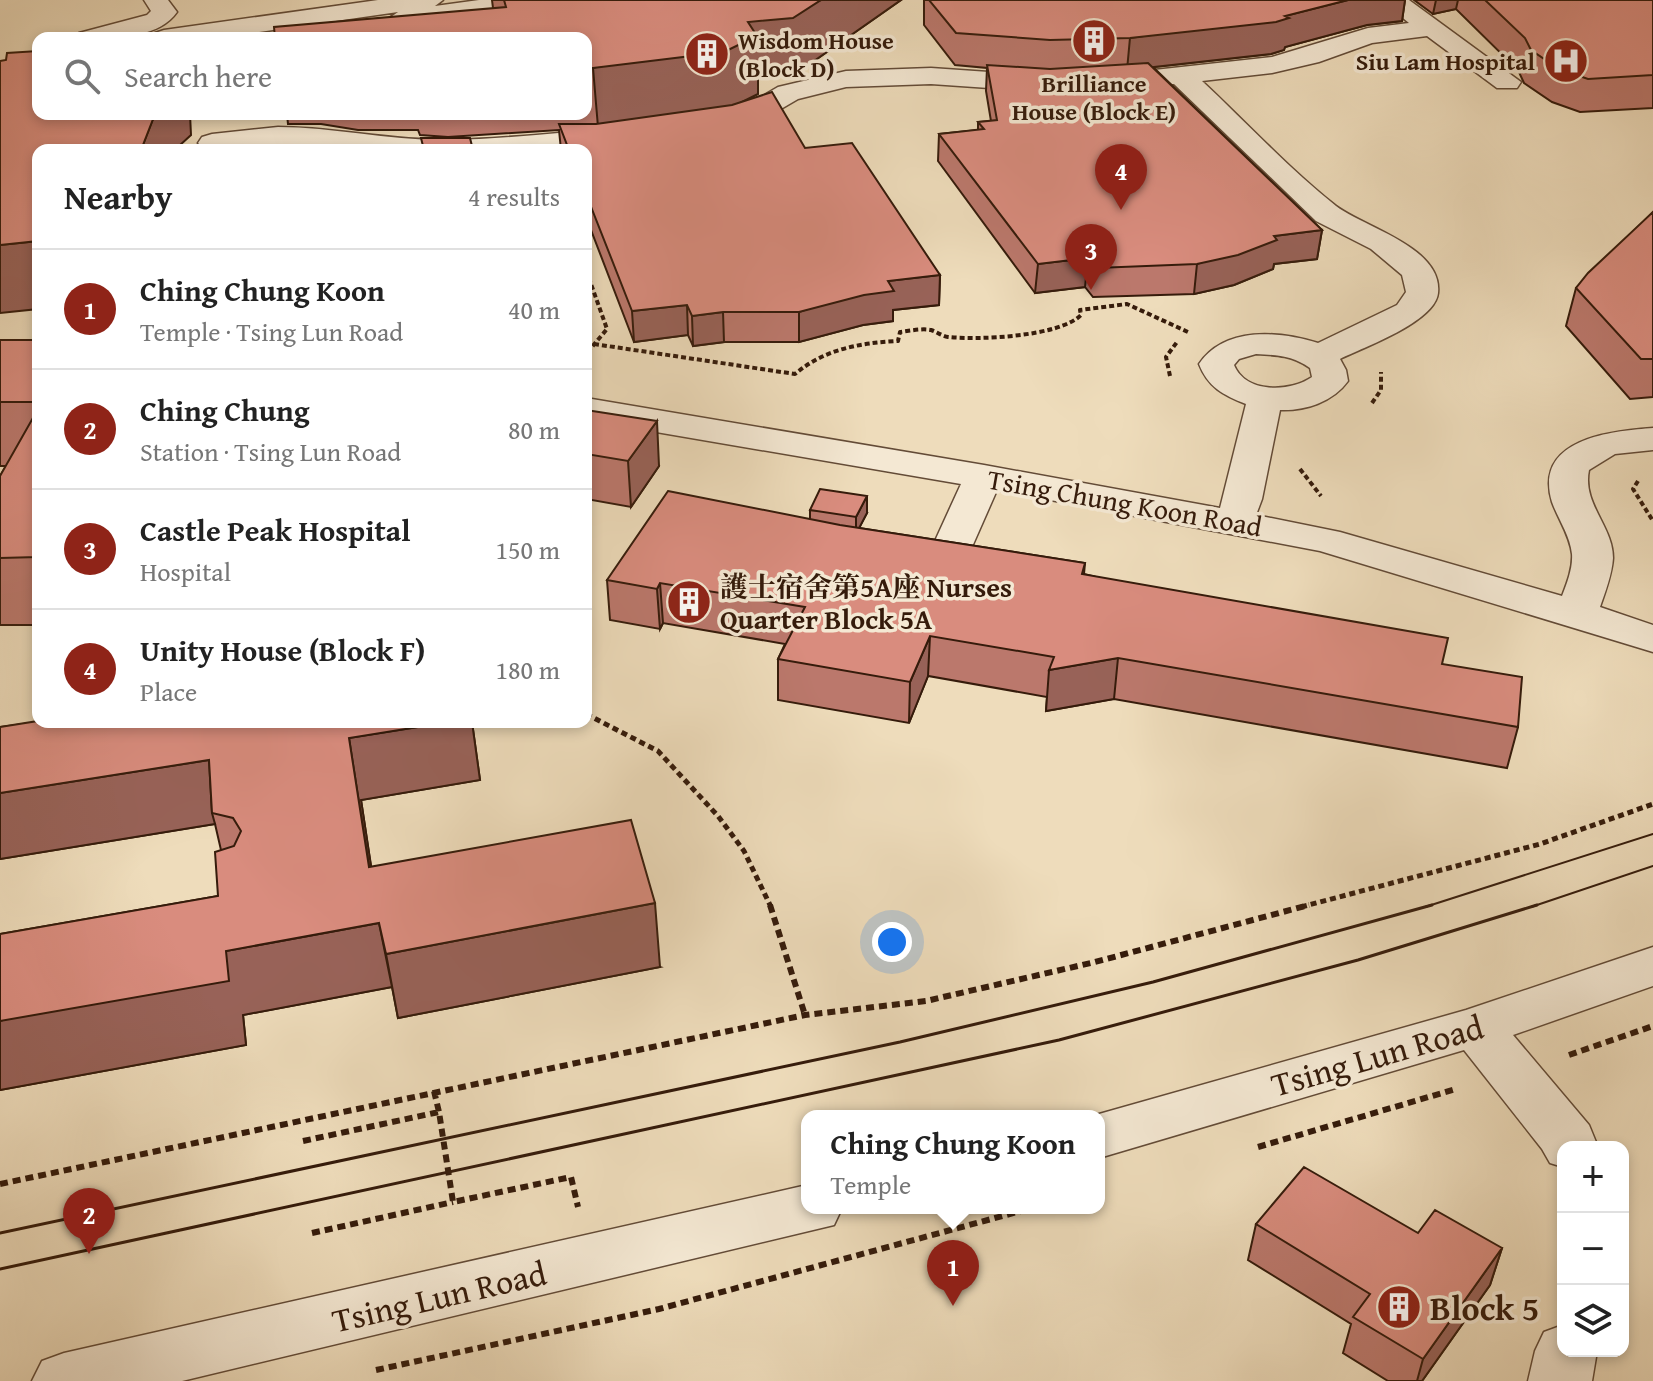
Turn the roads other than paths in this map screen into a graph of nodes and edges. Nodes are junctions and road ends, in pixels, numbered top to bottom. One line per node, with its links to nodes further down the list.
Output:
1 (156, 0): 6 (street)
2 (431, 0): 7 (street)
3 (529, 0): 8 (street)
4 (1393, 0): 5 (street)
5 (1432, 28): 9 (street); 10 (street)
6 (111, 32)
7 (206, 32)
8 (309, 32)
9 (1182, 77): 12 (street); 18 (street)
10 (1507, 82)
11 (211, 120): 14 (street)
12 (700, 126)
13 (642, 134): 17 (street)
14 (212, 144)
15 (225, 144): 16 (street)
16 (373, 144)
17 (513, 144)
18 (1317, 357): 19 (street); 19 (street)
19 (1265, 397): 23 (street)
20 (592, 410): 22 (street, Tsing Chung Koon Road)
21 (1653, 439): 25 (street)
22 (984, 476): 23 (street, Tsing Chung Koon Road); 24 (street)
23 (1234, 521): 25 (street, Tsing Chung Koon Road)
24 (944, 565)
25 (1577, 613): 26 (street, Tsing Chung Koon Road)
26 (1653, 639)
27 (1653, 966): 28 (street, Tsing Lun Road)
28 (1476, 1027): 29 (street, Tsing Lun Road); 30 (street)
29 (1105, 1134)
30 (1569, 1141)
31 (801, 1211): 33 (street, Tsing Lun Road)
32 (1565, 1357): 34 (street)
33 (64, 1381)
34 (1560, 1381)

